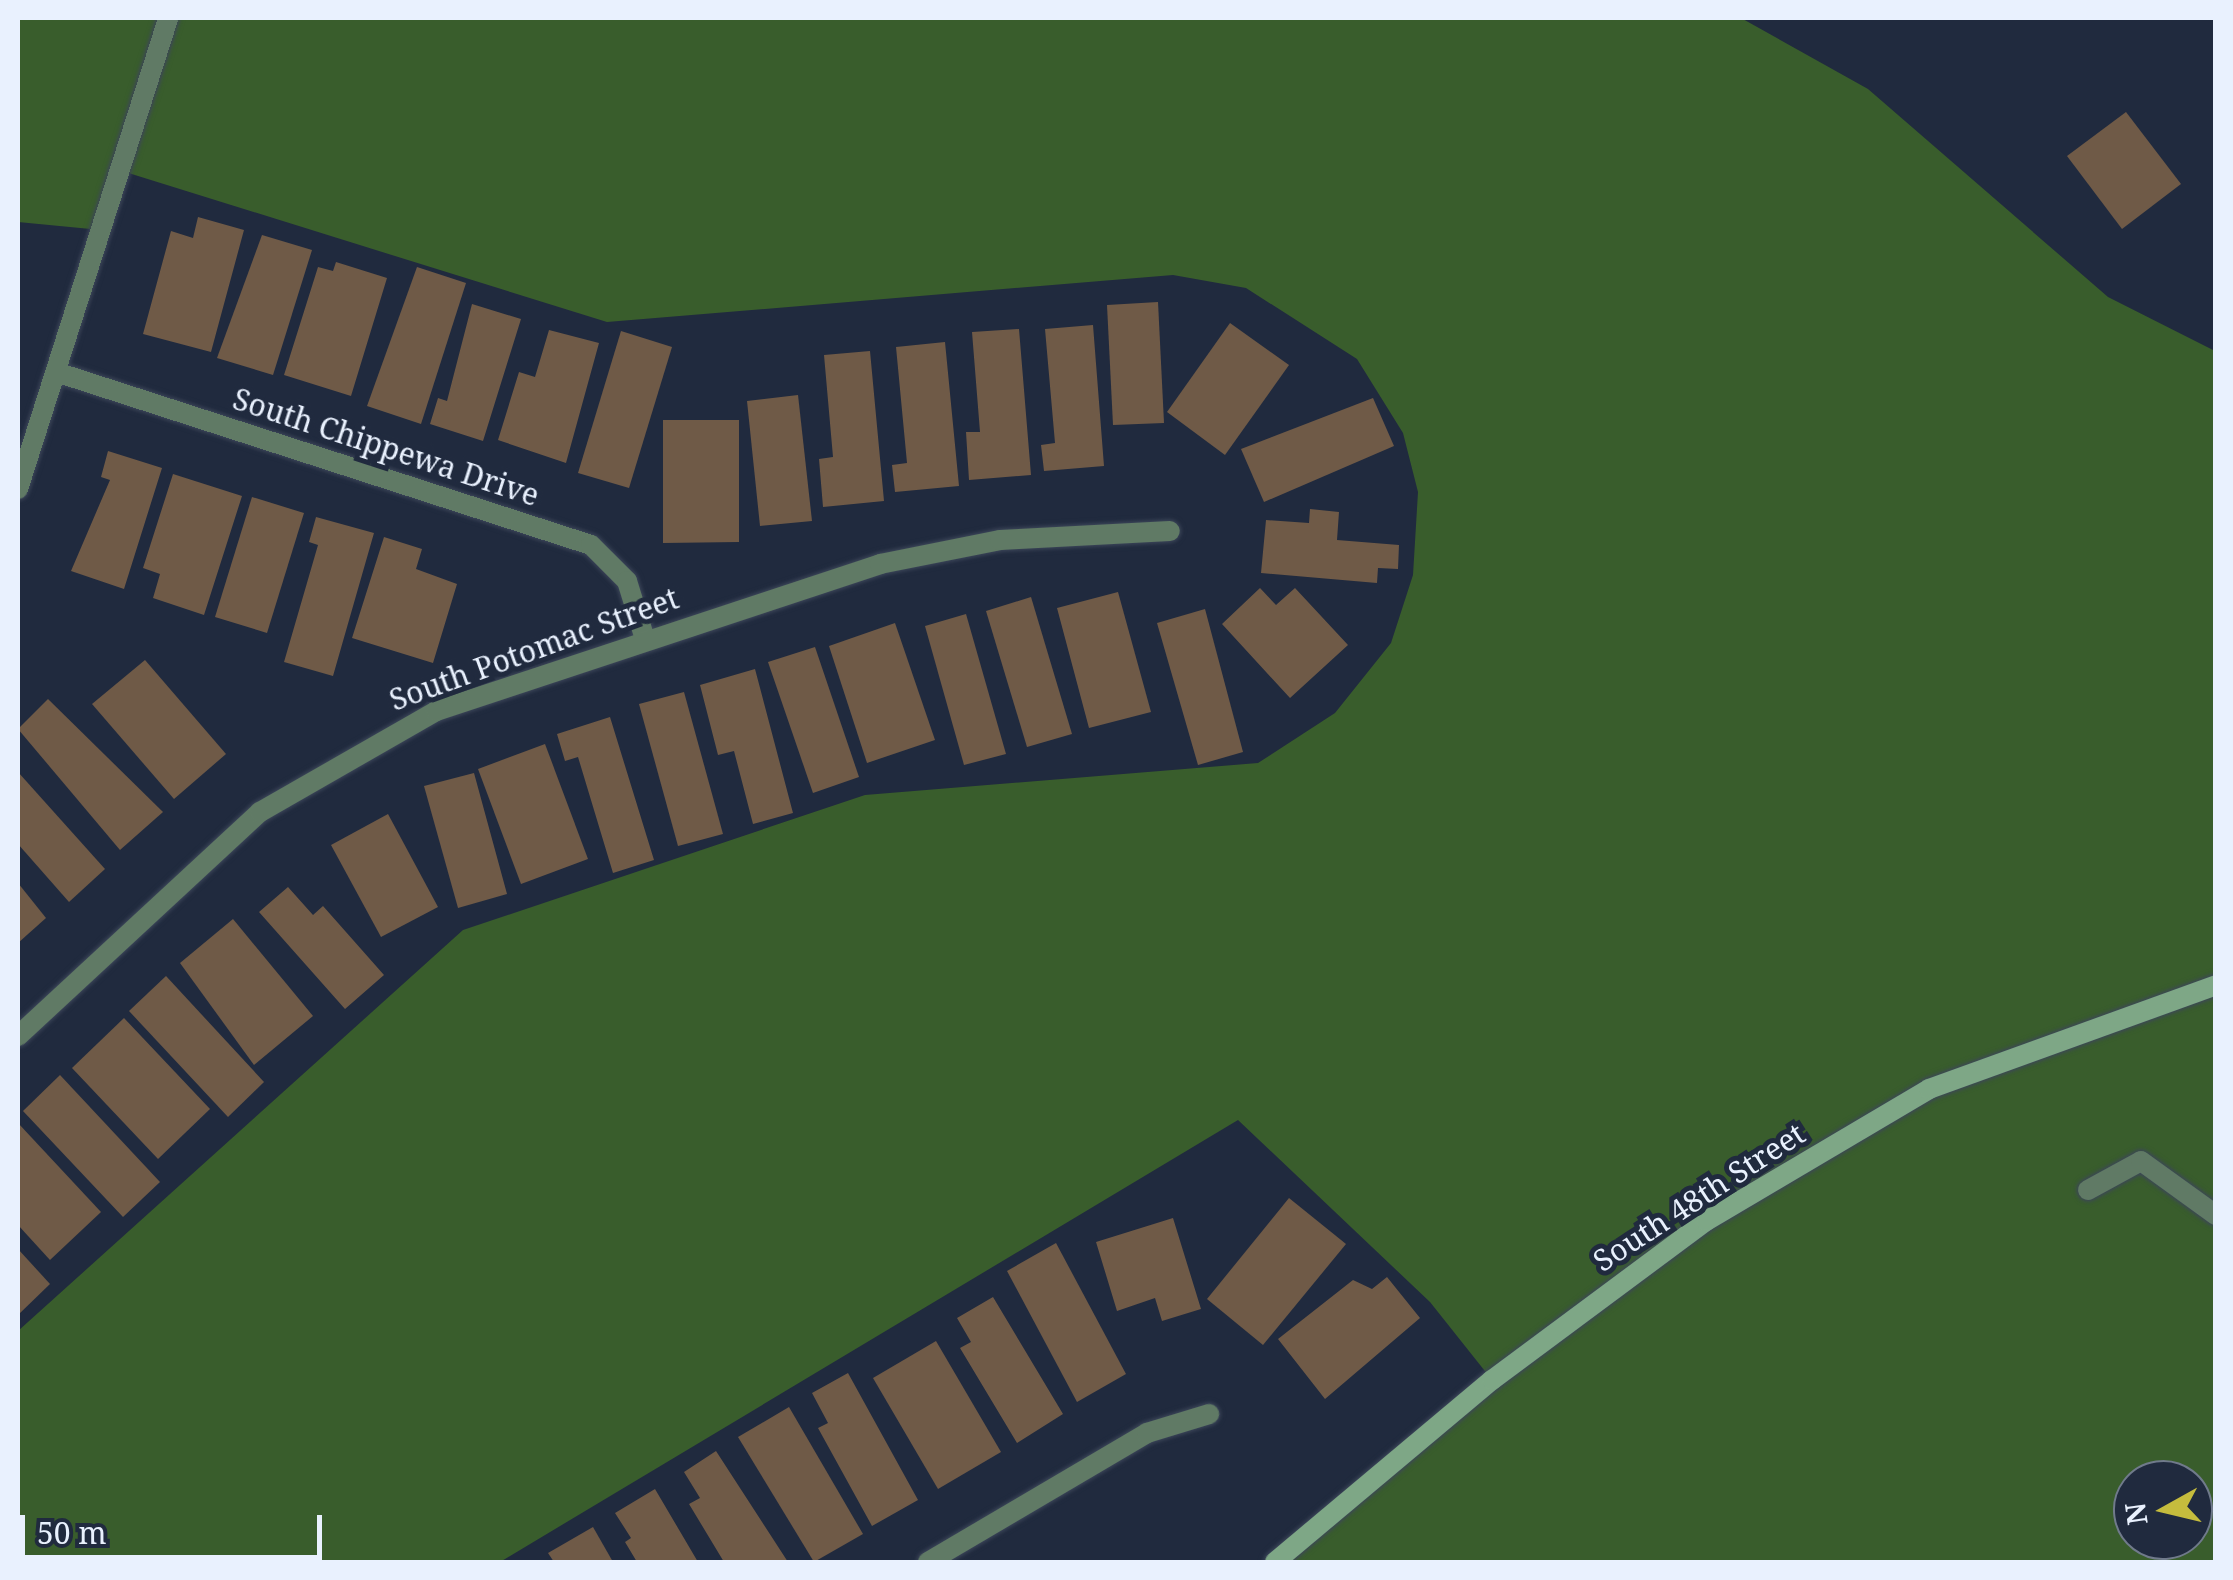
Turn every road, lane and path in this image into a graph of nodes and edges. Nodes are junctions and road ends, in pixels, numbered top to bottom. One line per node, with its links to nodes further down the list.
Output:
1 (168, 18): 2 (street)
2 (56, 372): 3 (street); 5 (street, South Chippewa Drive)
3 (18, 489)
4 (1170, 531): 5 (street, South Potomac Street)
5 (645, 639): 7 (street, South Potomac Street)
6 (2216, 985): 12 (main road, South 48th Street)
7 (18, 1036)
8 (2088, 1190): 9 (street)
9 (2216, 1215)
10 (1209, 1414): 11 (street)
11 (928, 1562)
12 (1275, 1562)

